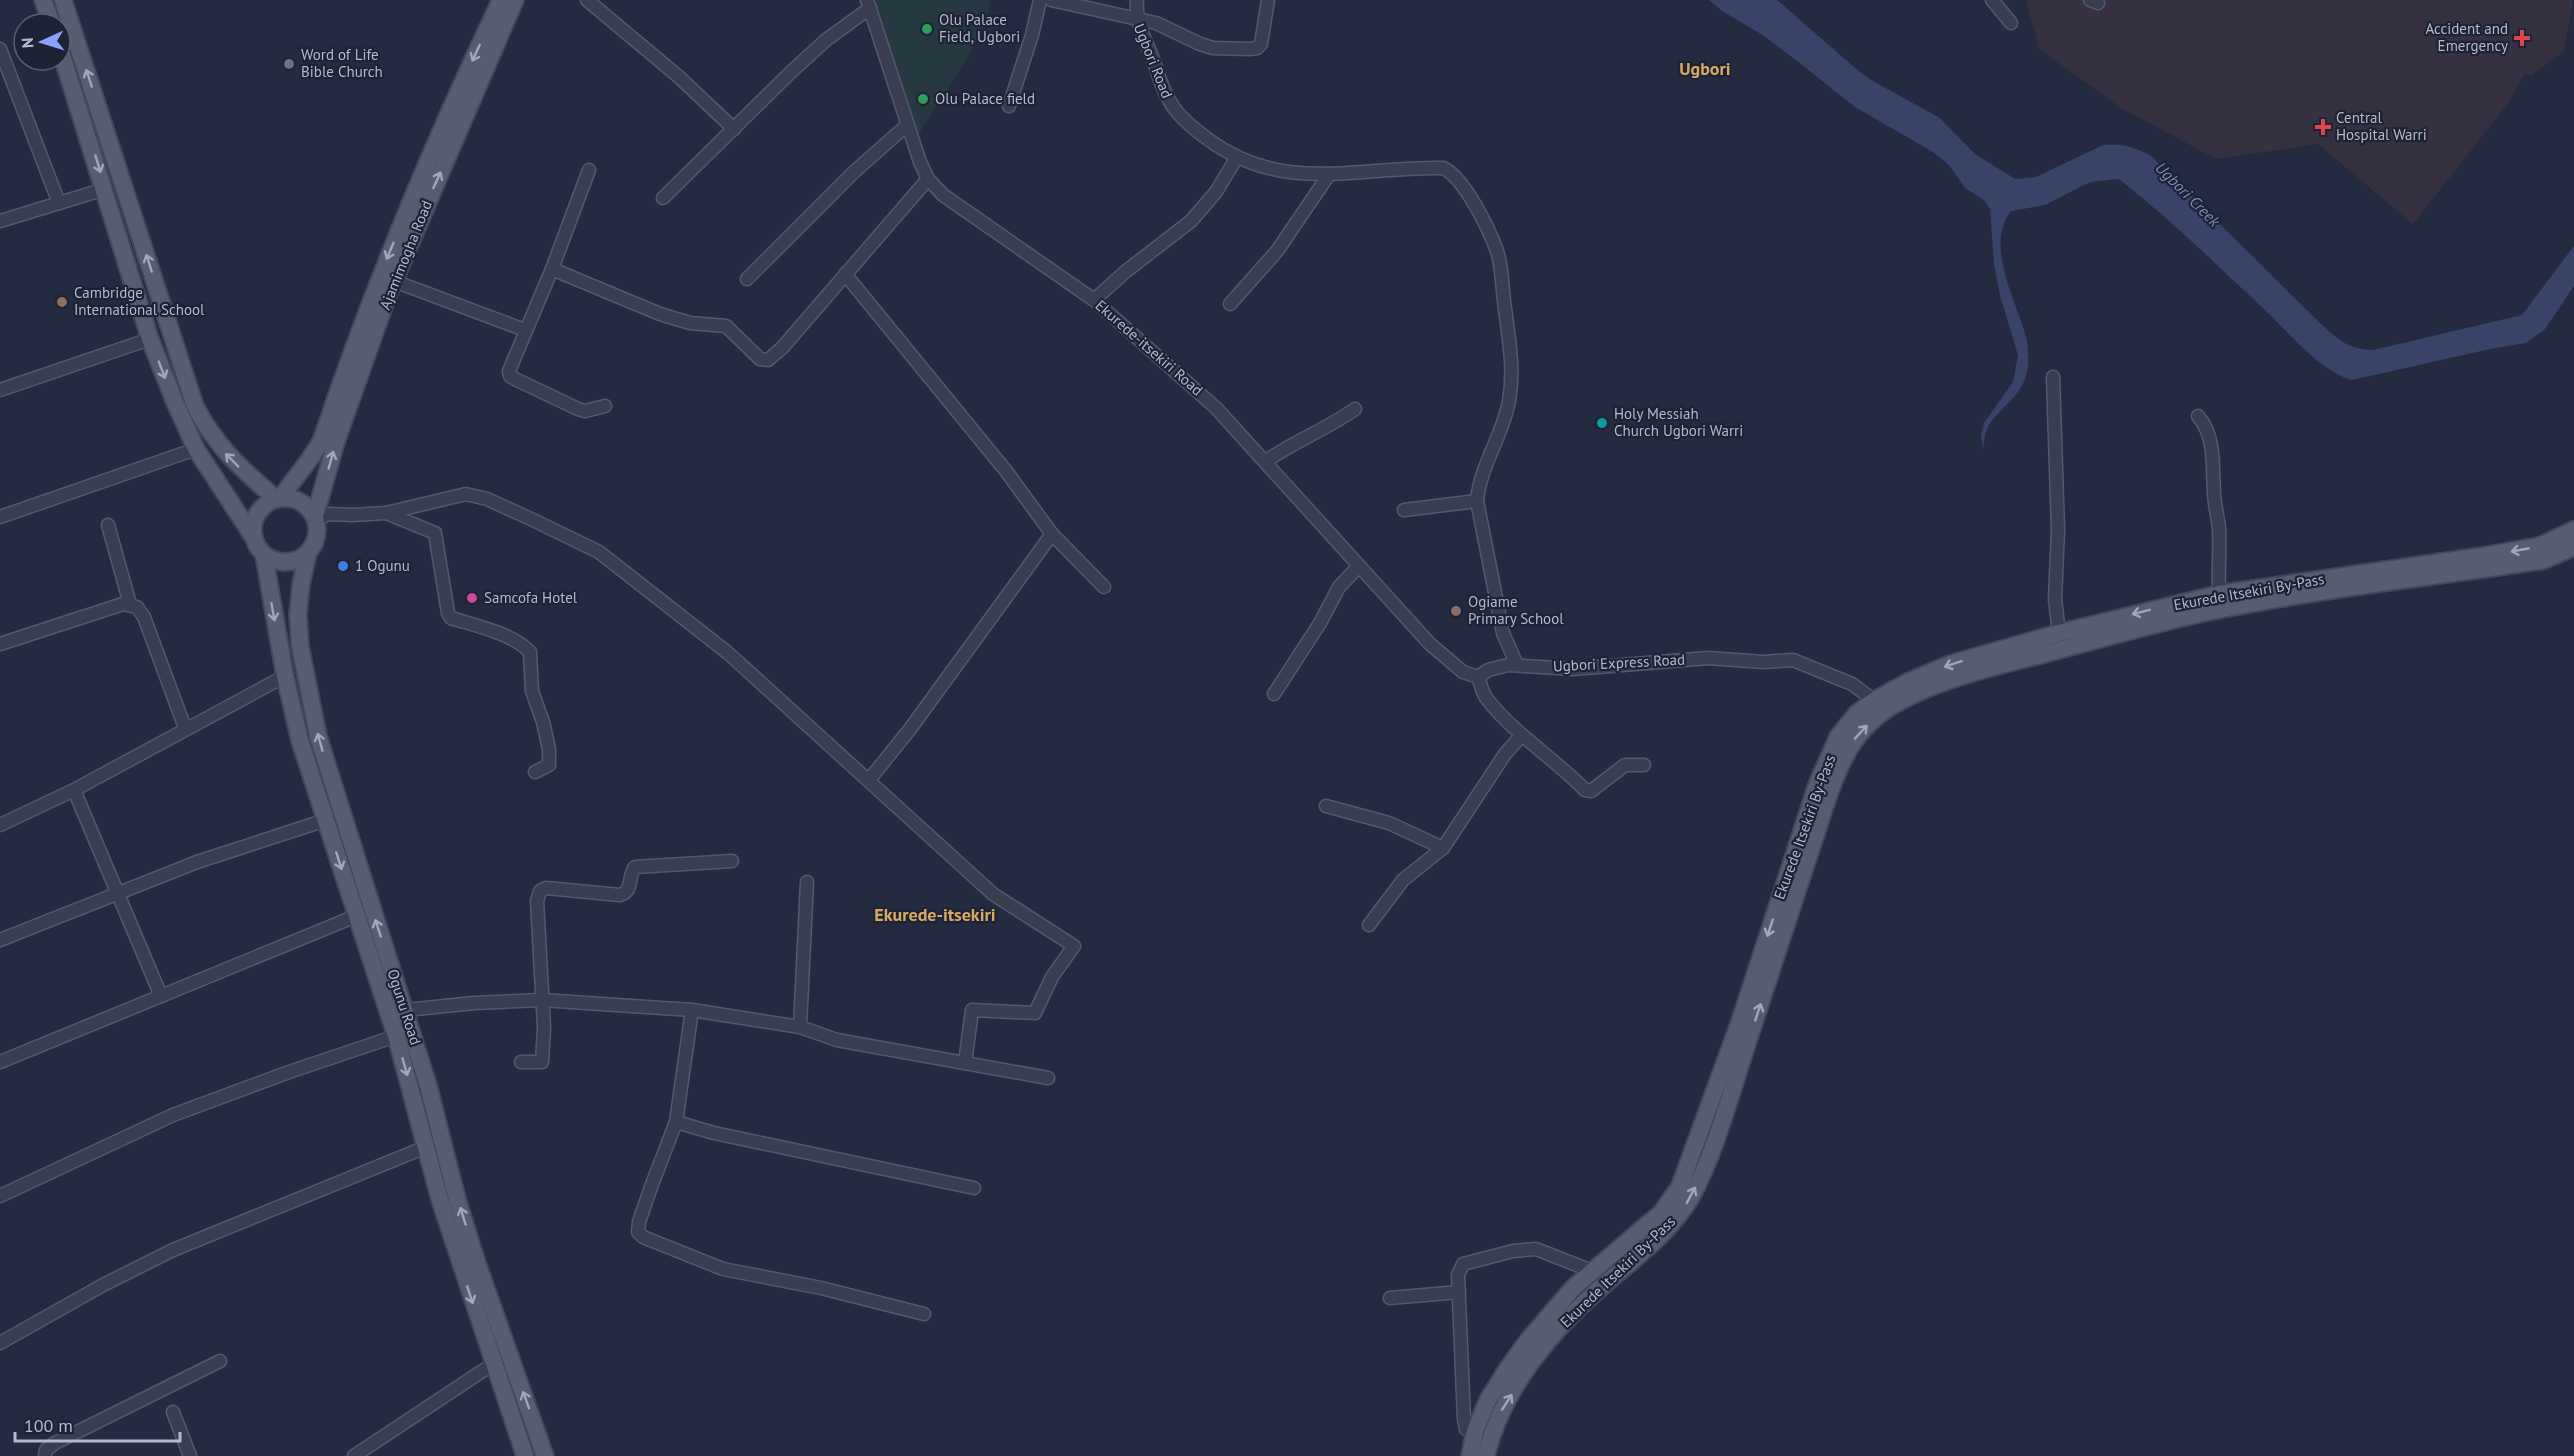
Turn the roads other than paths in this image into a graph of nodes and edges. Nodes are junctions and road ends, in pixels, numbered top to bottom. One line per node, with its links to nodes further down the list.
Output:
1 (63, 0): 41 (main road, one-way to 1)
2 (501, 0): 41 (main road, Ajamimogha Road, one-way to 41)
3 (515, 0): 29 (main road, Ajamimogha Road, one-way to 3)
4 (587, 0): 17 (street)
5 (1040, 0): 15 (street)
6 (1051, 0): 11 (street)
7 (1137, 0): 11 (street)
8 (1268, 0): 11 (street)
9 (1992, 0): 12 (street)
10 (868, 4): 16 (street, Ekurede-itsekiri Road); 17 (street)
11 (1136, 17): 18 (street, Ugbori Road)
12 (2011, 23)
13 (0, 49): 24 (street)
14 (67, 72): 22 (main road, one-way to 22)
15 (1009, 106)
16 (907, 125): 21 (street, Ekurede-itsekiri Road); 28 (street)
17 (734, 129): 23 (street)
18 (1237, 157): 20 (street, Ugbori Road); 30 (street)
19 (589, 170): 26 (street)
20 (1328, 176): 31 (street); 42 (street, Ugbori Road)
21 (928, 179): 27 (street); 30 (street, Ekurede-itsekiri Road)
22 (105, 189): 24 (street); 33 (main road)
23 (663, 198)
24 (59, 203): 25 (street)
25 (0, 221)
26 (552, 269): 27 (street); 32 (street)
27 (845, 274): 49 (street)
28 (747, 279)
29 (394, 281): 32 (street); 46 (main road, Ajamimogha Road, one-way to 29)
30 (1094, 300): 40 (street, Ekurede-itsekiri Road)
31 (1230, 304)
32 (525, 330): 36 (street)
33 (150, 339): 35 (street); 39 (main road, one-way to 39)
34 (2053, 377): 58 (street)
35 (0, 390)
36 (605, 406)
37 (1355, 409): 40 (street)
38 (2198, 416): 56 (street)
39 (196, 449): 45 (street); 50 (main road)
40 (1266, 461): 54 (street, Ekurede-itsekiri Road)
41 (279, 498): 46 (main road); 50 (main road)
42 (1477, 501): 43 (street); 60 (street)
43 (1404, 510)
44 (386, 513): 46 (street); 68 (street); 69 (street)
45 (0, 518)
46 (316, 519): 52 (main road)
47 (108, 525): 57 (street)
48 (2574, 530): 56 (main road, Ekurede Itsekiri By-Pass, one-way to 56)
49 (1052, 534): 55 (street); 69 (street)
50 (254, 538): 53 (main road)
51 (2574, 547): 64 (main road, Ekurede Itsekiri By-Pass)
52 (308, 553): 53 (main road); 81 (main road, Ogunu Road, one-way to 52)
53 (264, 555): 61 (main road, Ogunu Road, one-way to 61)
54 (1358, 567): 62 (street, Ekurede-itsekiri Road); 63 (street)
55 (1104, 587)
56 (2219, 594): 58 (main road, Ekurede Itsekiri By-Pass, one-way to 58)
57 (130, 604): 59 (street); 65 (street)
58 (2060, 633): 64 (main road, Ekurede Itsekiri By-Pass, one-way to 64)
59 (0, 644)
60 (1517, 665): 62 (street, Ugbori Express Road); 64 (street, Ugbori Express Road)
61 (285, 676): 65 (street); 72 (main road, Ogunu Road)
62 (1478, 677): 66 (street)
63 (1274, 694)
64 (1880, 705): 97 (main road, Ekurede Itsekiri By-Pass, one-way to 97); 112 (main road, Ekurede Itsekiri By-Pass, one-way to 64)
65 (185, 728): 70 (street)
66 (1522, 735): 67 (street); 74 (street)
67 (1644, 765)
68 (535, 772)
69 (869, 780): 91 (street)
70 (74, 789): 73 (street); 77 (street)
71 (1326, 806): 74 (street)
72 (326, 820): 77 (street); 78 (main road, Ogunu Road, one-way to 78)
73 (0, 825)
74 (1443, 848): 79 (street)
75 (732, 861): 84 (street)
76 (807, 882): 87 (street)
77 (119, 893): 80 (street); 83 (street)
78 (356, 916): 82 (main road, Ogunu Road); 83 (street)
79 (1369, 925)
80 (0, 940)
81 (388, 958): 82 (main road); 85 (main road, Ogunu Road)
82 (372, 965): 88 (main road, Ogunu Road)
83 (161, 996): 89 (street)
84 (541, 1000): 85 (street); 86 (street); 90 (street)
85 (406, 1010): 110 (main road, Ogunu Road, one-way to 85)
86 (692, 1010): 87 (street); 93 (street)
87 (800, 1028): 91 (street)
88 (396, 1036): 94 (main road, Ogunu Road, one-way to 94); 96 (street)
89 (0, 1062)
90 (521, 1062)
91 (965, 1063): 92 (street)
92 (1048, 1078)
93 (676, 1122): 95 (street); 100 (street)
94 (426, 1147): 101 (street); 103 (main road, Ogunu Road, one-way to 103)
95 (974, 1188)
96 (0, 1196)
97 (1592, 1271): 98 (street); 105 (main road, Ekurede Itsekiri By-Pass)
98 (1459, 1292): 99 (street); 105 (street)
99 (1390, 1298)
100 (924, 1314)
101 (0, 1343)
102 (220, 1361): 106 (street)
103 (492, 1364): 108 (street); 109 (main road, Ogunu Road)
104 (173, 1412): 107 (street)
105 (1475, 1431): 111 (main road, Ekurede Itsekiri By-Pass)
106 (45, 1456)
107 (190, 1456)
108 (354, 1456)
109 (525, 1456)
110 (545, 1456)
111 (1470, 1456)
112 (1486, 1456)

